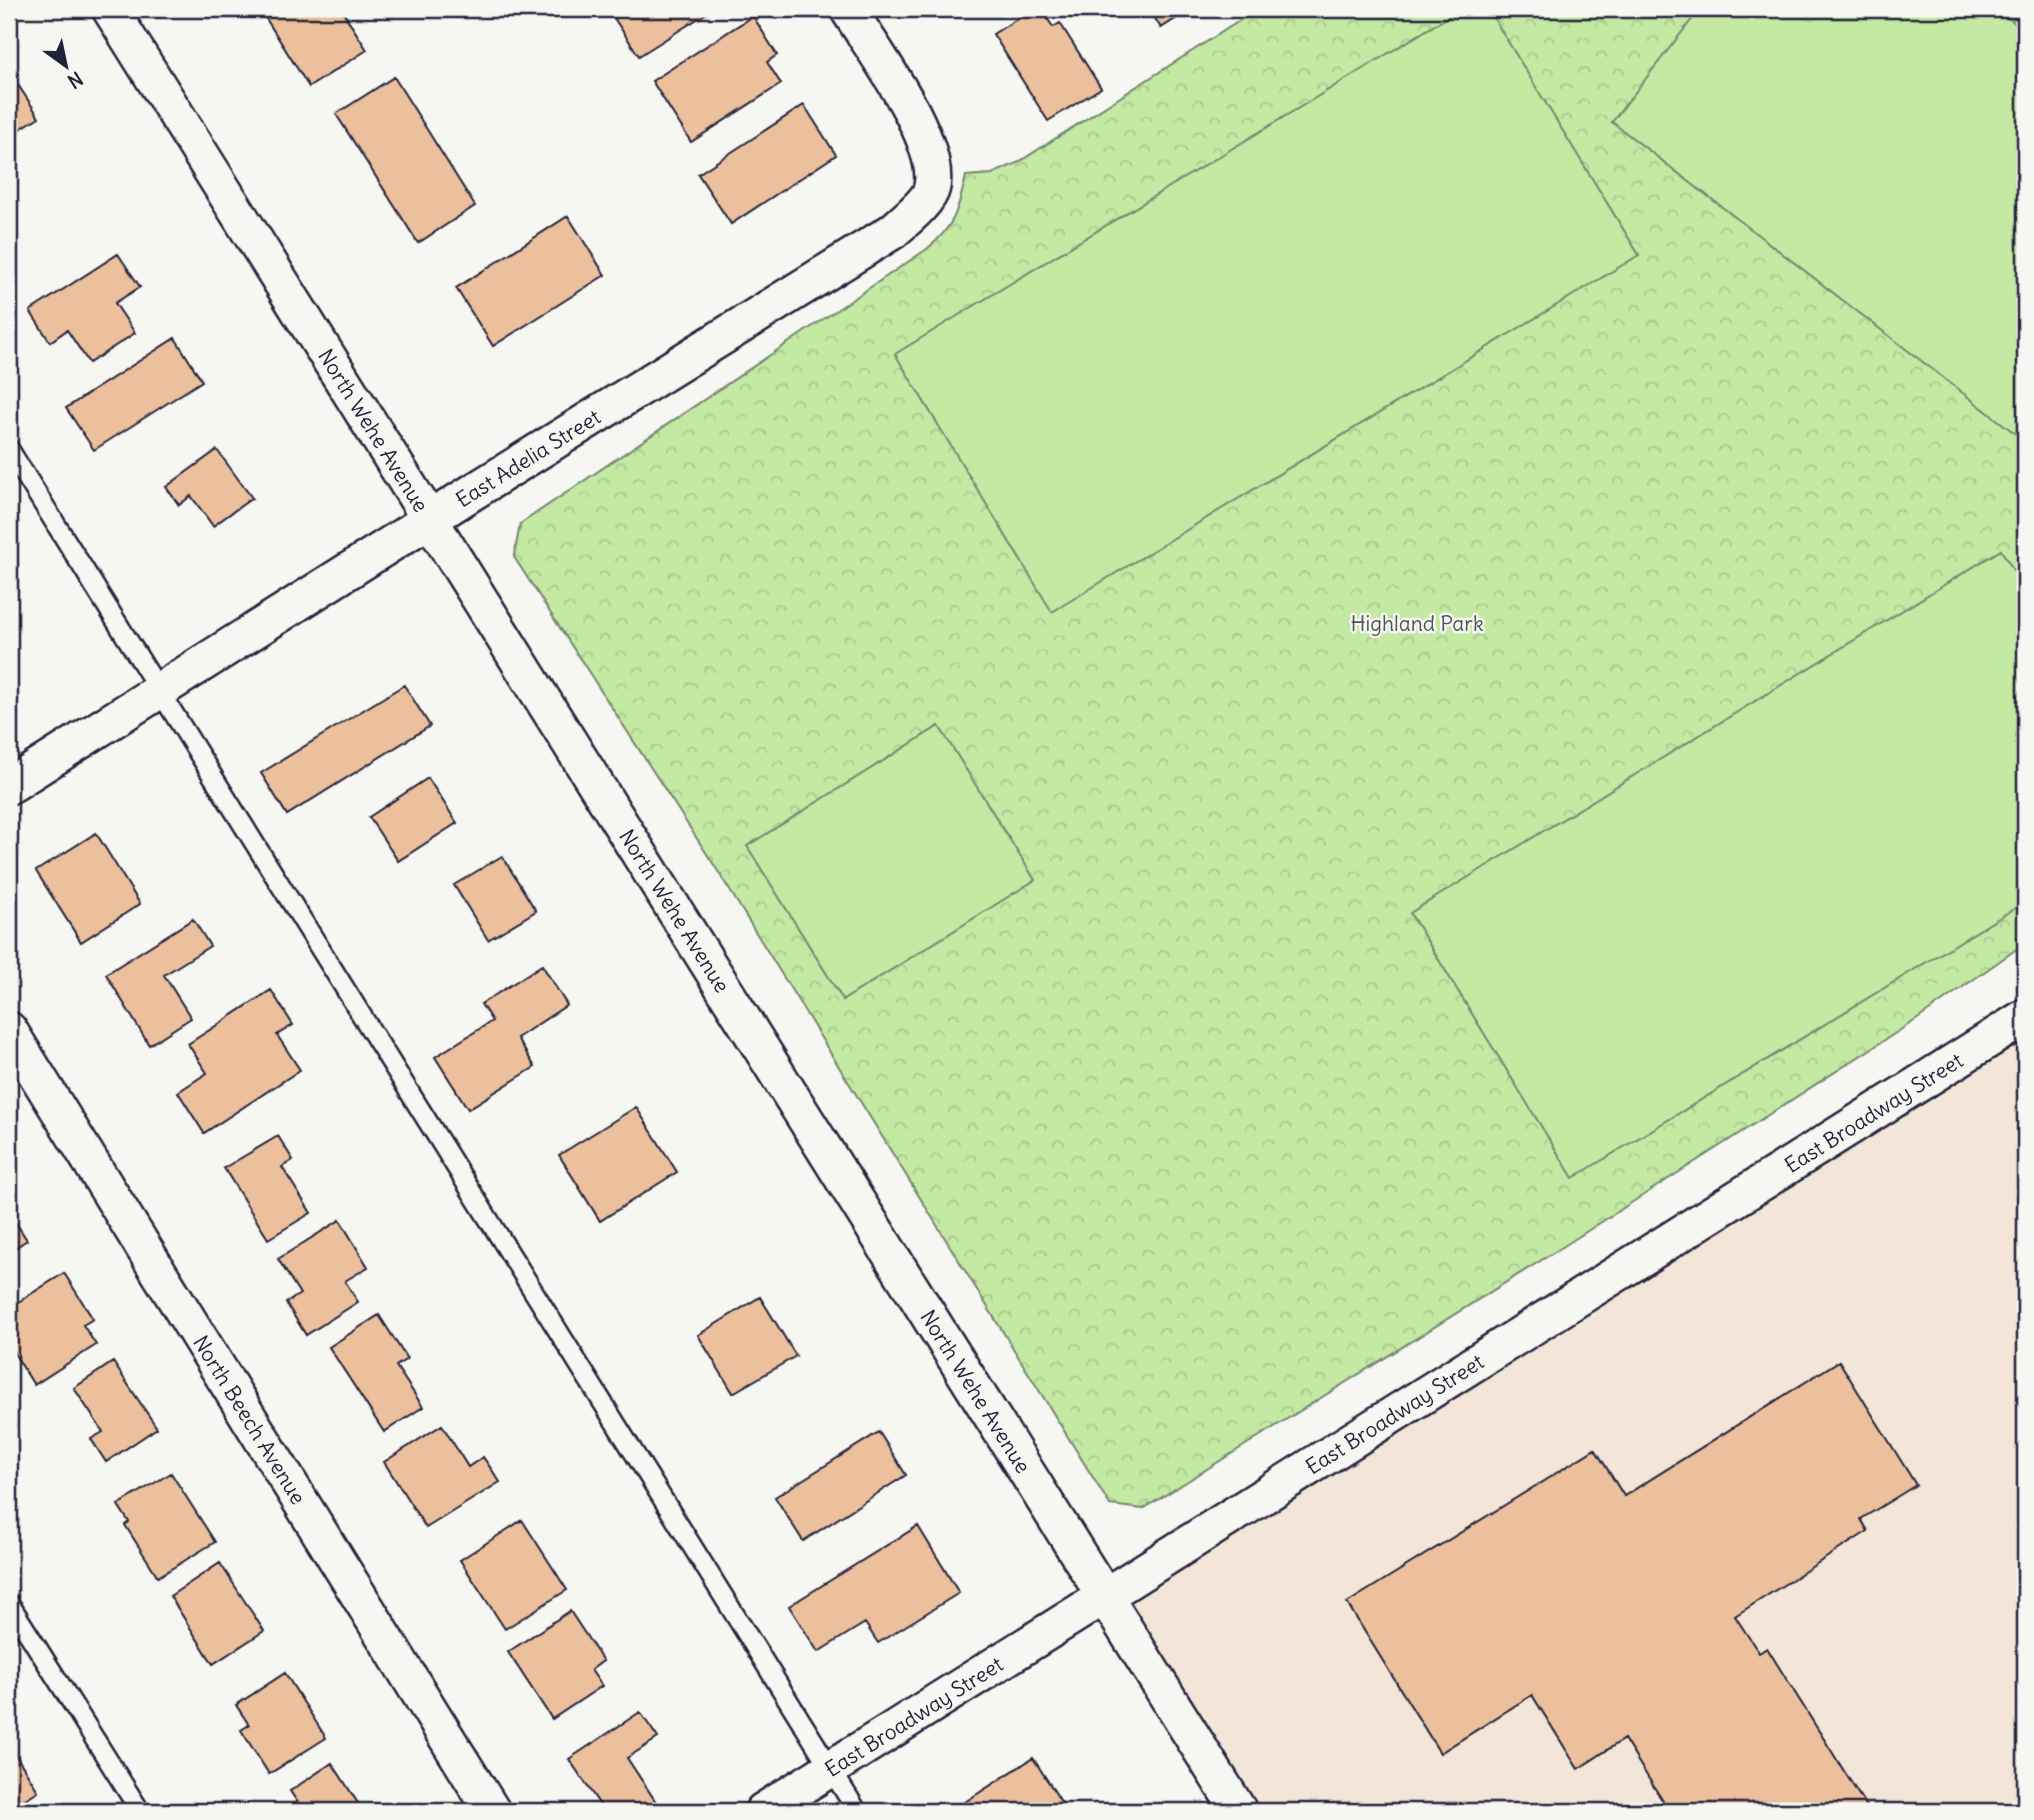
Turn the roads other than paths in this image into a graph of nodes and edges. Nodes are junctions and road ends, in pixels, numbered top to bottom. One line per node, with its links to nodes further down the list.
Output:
1 (110, 9): 4 (street, North Wehe Avenue)
2 (848, 9): 4 (street, East Adelia Street)
3 (9, 449): 5 (lane)
4 (430, 520): 5 (street, East Adelia Street); 9 (street, North Wehe Avenue)
5 (159, 691): 6 (street, East Adelia Street); 11 (lane)
6 (9, 786)
7 (2025, 1017): 9 (street, East Broadway Street)
8 (9, 1030): 13 (street, North Beech Avenue)
9 (1104, 1596): 11 (street, East Broadway Street); 16 (street, North Wehe Avenue)
10 (9, 1603): 12 (lane)
11 (831, 1769): 14 (street, East Broadway Street); 15 (lane)
12 (140, 1811)
13 (492, 1811)
14 (763, 1811)
15 (857, 1811)
16 (1239, 1811)

